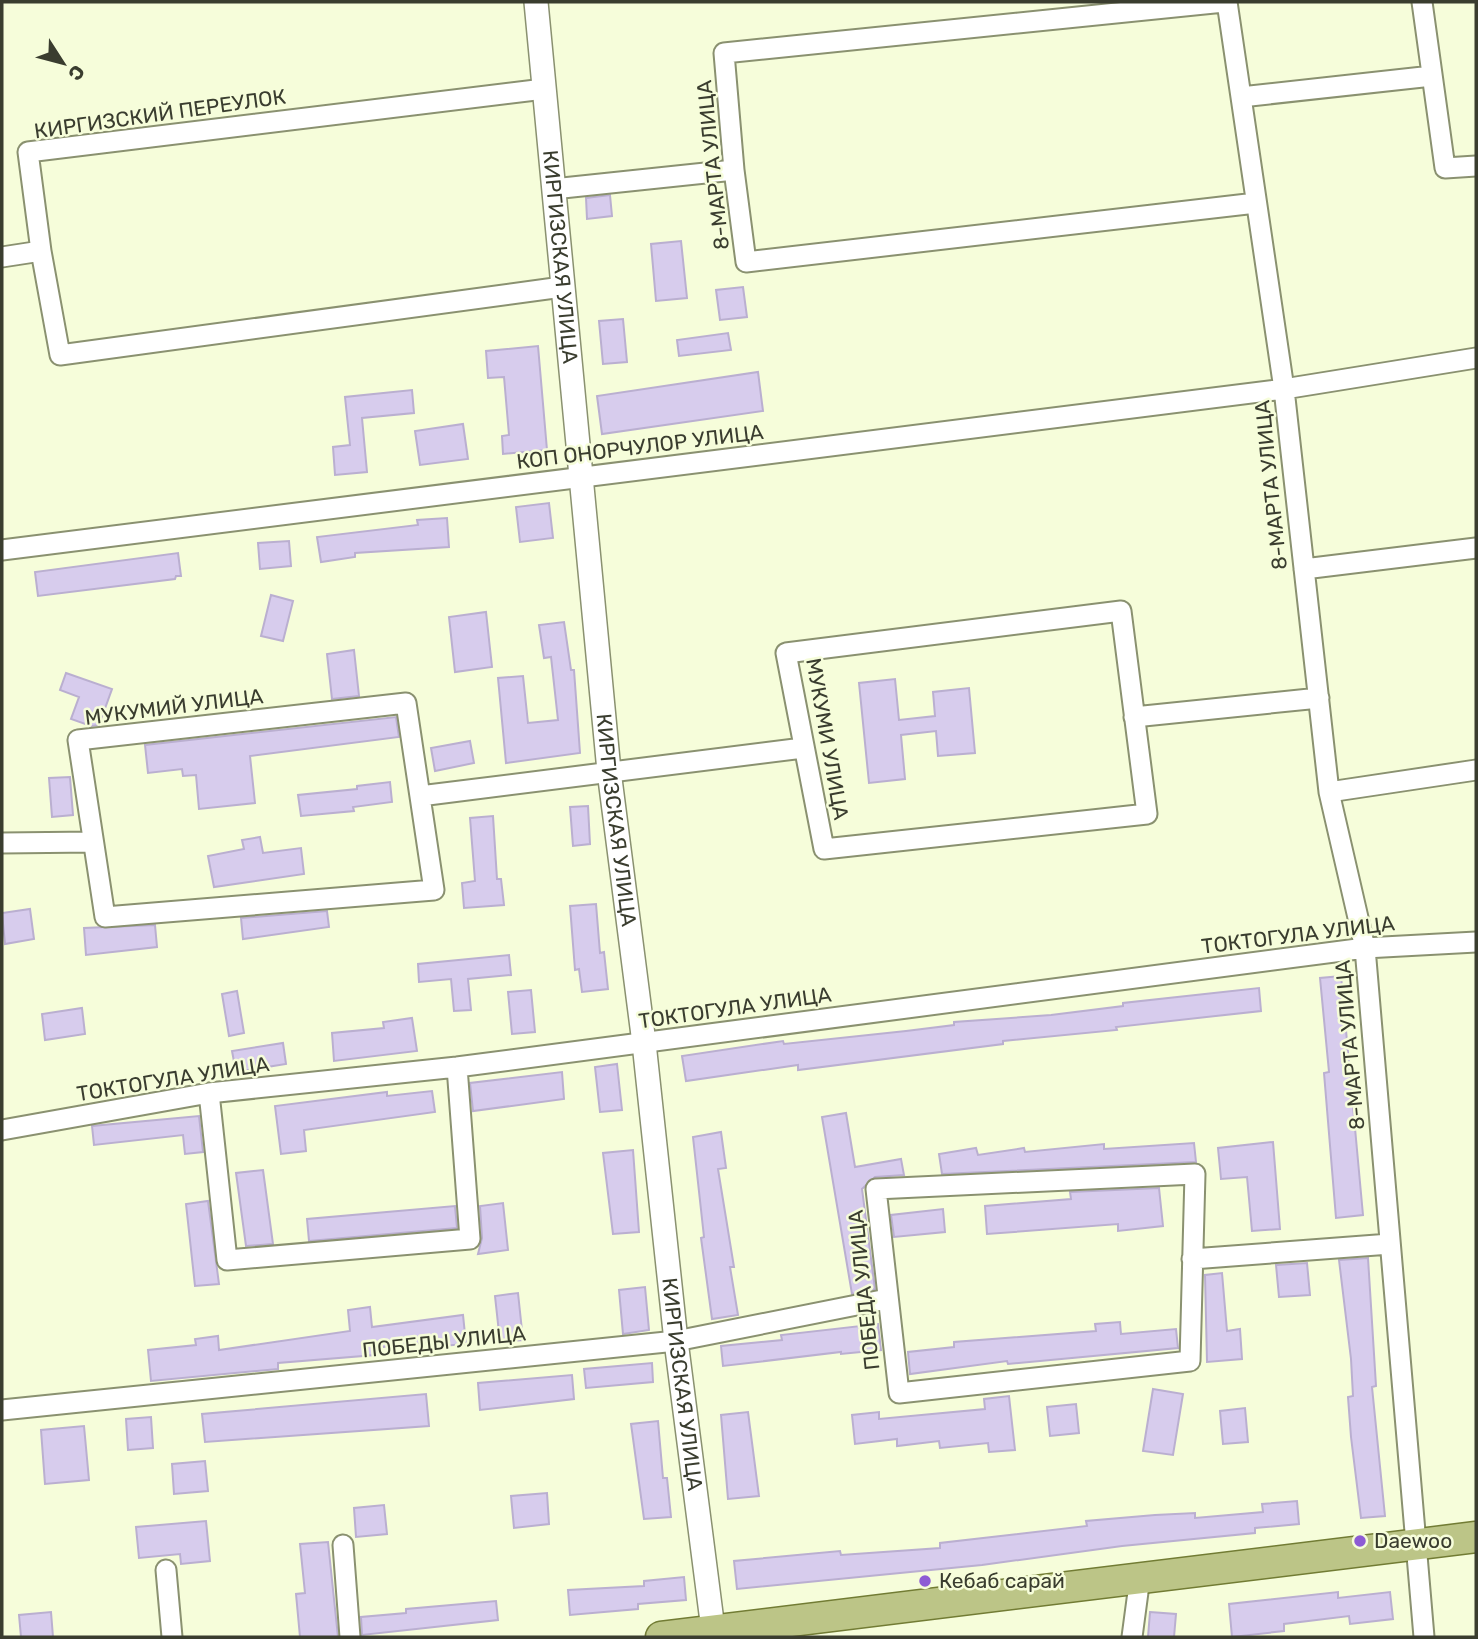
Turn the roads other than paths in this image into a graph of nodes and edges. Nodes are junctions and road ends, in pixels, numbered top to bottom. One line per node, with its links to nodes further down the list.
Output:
1 (536, 2): 5 (street, КИРГИЗСКАЯ УЛИЦА)
2 (1226, 2): 6 (street, 8-МАРТА УЛИЦА); 8 (street, 8-МАРТА УЛИЦА)
3 (1422, 2): 4 (street)
4 (1432, 76): 6 (street); 7 (street)
5 (544, 89): 9 (street, КИРГИЗСКАЯ УЛИЦА); 11 (street, КИРГИЗСКИЙ ПЕРЕУЛОК)
6 (1241, 97): 10 (street, 8-МАРТА УЛИЦА)
7 (1476, 166)
8 (734, 170): 9 (street); 10 (street, 8-МАРТА УЛИЦА)
9 (553, 189): 13 (street, КИРГИЗСКАЯ УЛИЦА)
10 (1256, 204): 15 (street, 8-МАРТА УЛИЦА)
11 (41, 251): 12 (street); 13 (street, КИРГИЗСКИЙ ПЕРЕУЛОК)
12 (2, 257)
13 (562, 287): 16 (street, КИРГИЗСКАЯ УЛИЦА)
14 (1476, 358): 15 (street, КОП ОНОРЧУЛОР УЛИЦА)
15 (1283, 389): 16 (street, КОП ОНОРЧУЛОР УЛИЦА); 19 (street, 8-МАРТА УЛИЦА)
16 (580, 477): 18 (street, КОП ОНОРЧУЛОР УЛИЦА); 24 (street, КИРГИЗСКАЯ УЛИЦА)
17 (1476, 548): 19 (street)
18 (2, 550)
19 (1304, 569): 20 (street, 8-МАРТА УЛИЦА)
20 (1318, 698): 21 (street); 25 (street, 8-МАРТА УЛИЦА)
21 (1134, 717): 22 (street, МУКУМИ УЛИЦА); 22 (street, МУКУМИ УЛИЦА)
22 (803, 748): 24 (street)
23 (1476, 770): 25 (street)
24 (609, 771): 26 (street); 31 (street, КИРГИЗСКАЯ УЛИЦА)
25 (1329, 792): 30 (street, 8-МАРТА УЛИЦА)
26 (420, 796): 27 (street, МУКУМИЙ УЛИЦА); 27 (street, МУКУМИЙ УЛИЦА)
27 (93, 842): 28 (street)
28 (2, 843)
29 (1476, 942): 30 (street, ТОКТОГУЛА УЛИЦА)
30 (1365, 948): 31 (street, ТОКТОГУЛА УЛИЦА); 35 (street, 8-МАРТА УЛИЦА)
31 (644, 1043): 32 (street, ТОКТОГУЛА УЛИЦА); 38 (street, КИРГИЗСКАЯ УЛИЦА)
32 (457, 1068): 33 (street, ТОКТОГУЛА УЛИЦА); 33 (street)
33 (209, 1093): 34 (street, ТОКТОГУЛА УЛИЦА)
34 (2, 1130)
35 (1390, 1244): 36 (street); 42 (street, 8-МАРТА УЛИЦА)
36 (1192, 1259): 37 (street, ПОБЕДА УЛИЦА); 37 (street, ПОБЕДА УЛИЦА)
37 (887, 1299): 38 (street, ПОБЕДЫ УЛИЦА)
38 (676, 1341): 39 (street, ПОБЕДЫ УЛИЦА); 45 (street, КИРГИЗСКАЯ УЛИЦА)
39 (2, 1409)
40 (1476, 1537): 42 (main road)
41 (343, 1545): 47 (street)
42 (1417, 1546): 44 (main road); 50 (street, 8-МАРТА УЛИЦА)
43 (166, 1570): 46 (street)
44 (1139, 1577): 45 (main road); 49 (street)
45 (714, 1635): 48 (main road)
46 (172, 1637)
47 (349, 1637)
48 (661, 1637)
49 (1132, 1637)
50 (1424, 1637)

